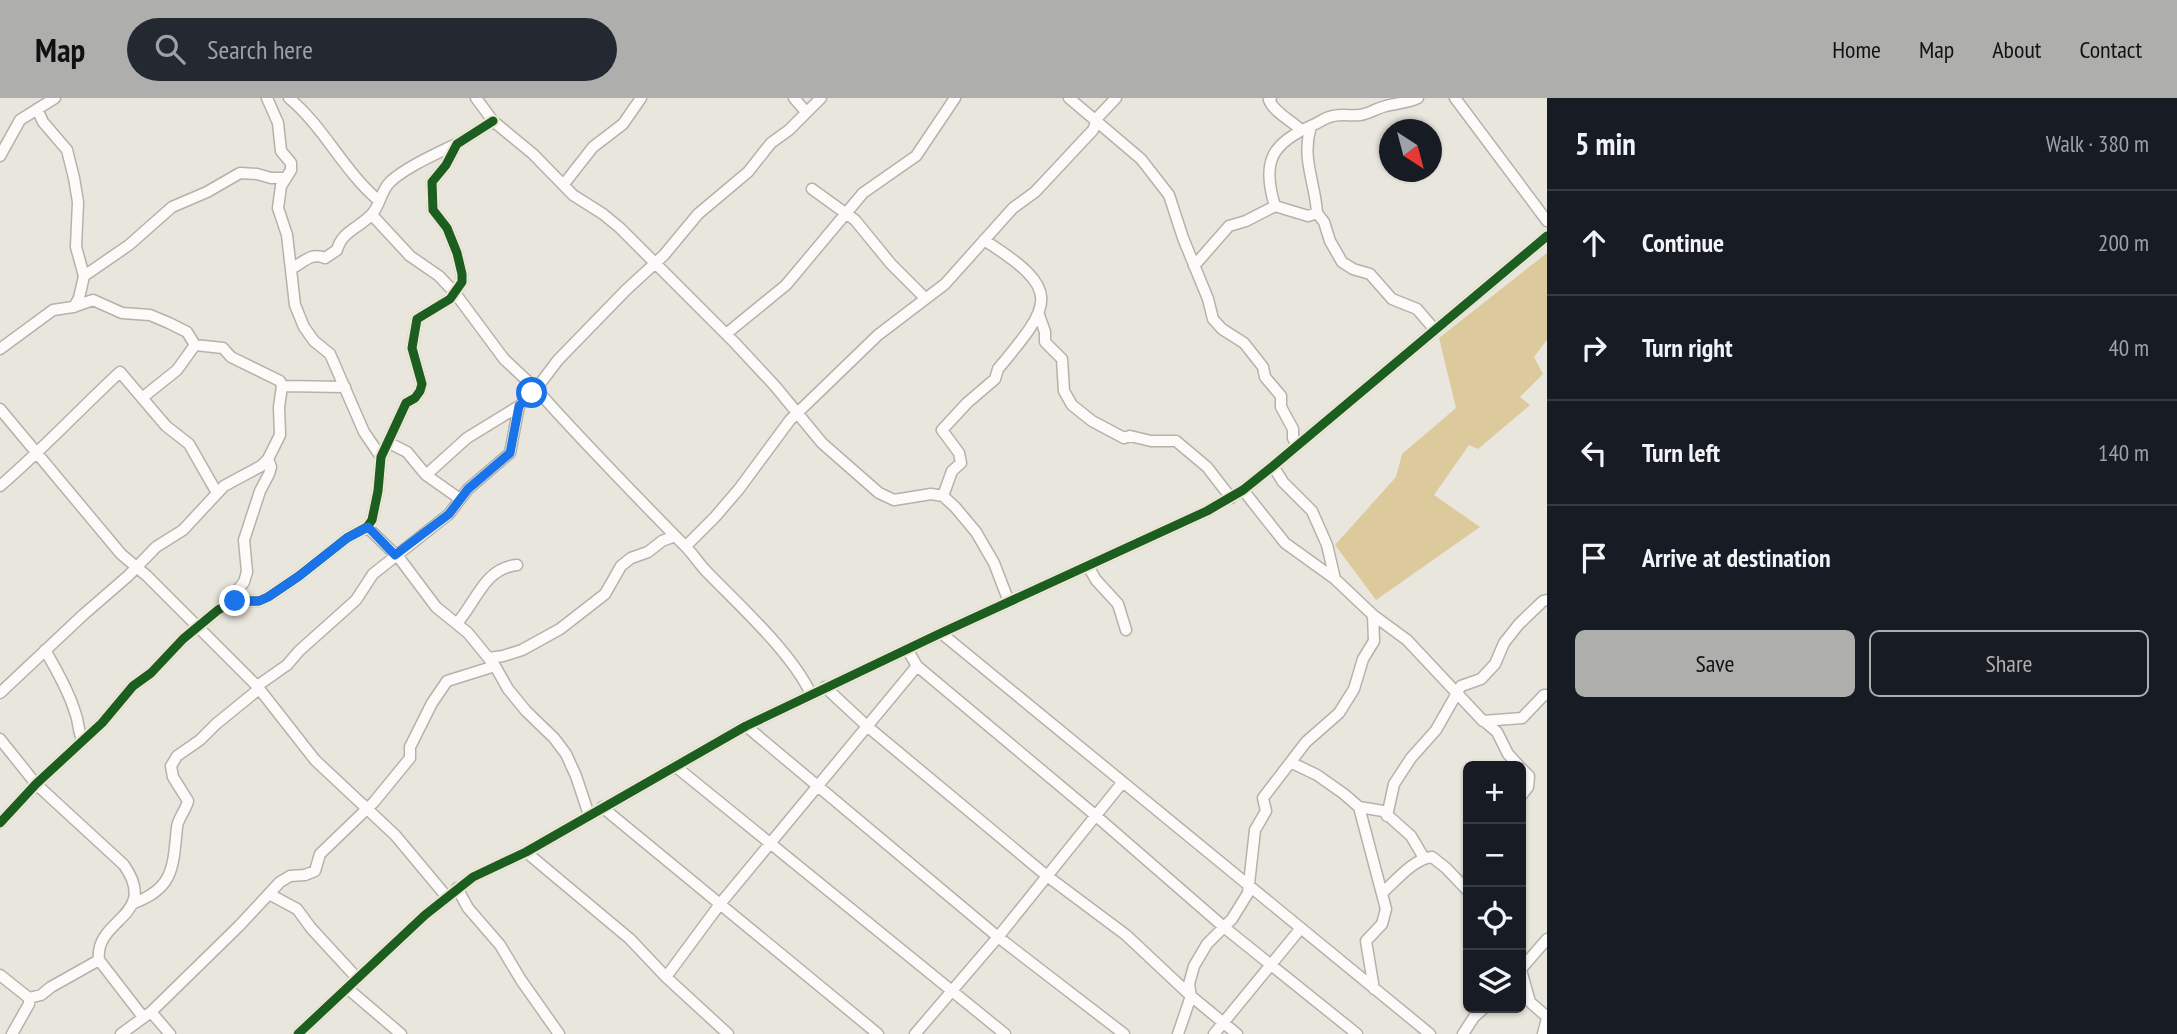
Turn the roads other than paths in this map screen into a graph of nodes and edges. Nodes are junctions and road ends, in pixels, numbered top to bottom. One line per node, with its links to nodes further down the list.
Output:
1 (55, 98): 14 (street)
2 (267, 98): 22 (street)
3 (289, 98): 25 (street)
4 (476, 98): 16 (street)
5 (641, 98): 23 (street)
6 (794, 98): 15 (street)
7 (821, 98): 15 (street)
8 (954, 98): 28 (street)
9 (1069, 98): 17 (street)
10 (1116, 98): 17 (street)
11 (1271, 98): 19 (street)
12 (1418, 98): 18 (street)
13 (1455, 98): 30 (street)
14 (37, 109): 21 (street); 36 (street)
15 (806, 111): 33 (street)
16 (493, 121): 20 (street); 23 (street)
17 (1097, 122): 32 (street); 34 (street)
18 (1311, 126): 19 (street); 27 (street)
19 (1300, 129): 26 (street)
20 (457, 144): 25 (street); 37 (street)
21 (0, 156)
22 (286, 178): 35 (street); 36 (street)
23 (564, 184): 33 (street)
24 (812, 189): 28 (street)
25 (378, 200): 29 (street)
26 (1275, 206): 27 (street); 34 (street)
27 (1317, 213): 41 (street)
28 (845, 214): 38 (street); 42 (street)
29 (372, 215): 35 (street); 37 (street)
30 (1547, 220)
31 (1547, 236): 41 (street)
32 (984, 240): 38 (street); 40 (street)
33 (656, 263): 42 (street); 47 (street)
34 (1194, 266): 53 (street)
35 (291, 270): 46 (street)
36 (84, 276): 39 (street)
37 (455, 293): 47 (street); 52 (street)
38 (925, 298): 51 (street)
39 (73, 307): 43 (street); 44 (street)
40 (1040, 315): 62 (street); 63 (street)
41 (1435, 330): 53 (street)
42 (726, 334): 51 (street)
43 (195, 345): 45 (street); 48 (street)
44 (0, 349)
45 (282, 386): 46 (street); 56 (street)
46 (345, 387): 55 (street)
47 (536, 389): 49 (street); 66 (street)
48 (142, 398): 54 (street); 61 (street)
49 (519, 406): 58 (street); 64 (street)
50 (0, 409): 54 (street)
51 (797, 412): 62 (street); 67 (street)
52 (389, 443): 55 (street); 58 (street)
53 (1297, 445): 57 (street)
54 (38, 454): 59 (street); 71 (street)
55 (381, 457): 65 (street)
56 (268, 459): 61 (street); 75 (street)
57 (1273, 466): 60 (street); 72 (street)
58 (426, 475): 64 (street)
59 (0, 486)
60 (1243, 490): 63 (street); 72 (street)
61 (217, 493): 71 (street)
62 (943, 496): 74 (street)
63 (1231, 498): 70 (street)
64 (460, 499): 68 (street)
65 (368, 527): 68 (street); 75 (street)
66 (675, 536): 67 (street); 83 (street)
67 (686, 546): 88 (street)
68 (395, 555): 77 (street); 86 (street)
69 (517, 565): 77 (street)
70 (1087, 566): 74 (street); 79 (street)
71 (137, 567): 78 (street); 82 (street)
72 (1335, 579): 76 (street)
73 (1547, 600): 89 (street)
74 (1009, 602): 80 (street)
75 (227, 603): 78 (street)
76 (1373, 615): 89 (street); 97 (street)
77 (458, 622): 83 (street)
78 (198, 626): 86 (street); 95 (street)
79 (1126, 630)
80 (941, 633): 81 (street); 100 (street)
81 (907, 649): 84 (street); 85 (street)
82 (45, 650): 87 (street); 95 (street)
83 (492, 662): 106 (street); 107 (street)
84 (917, 666): 93 (street); 108 (street)
85 (825, 687): 88 (street); 93 (street)
86 (258, 688): 106 (street); 121 (street)
87 (0, 693)
88 (811, 694): 92 (street)
89 (1457, 695): 91 (street); 109 (street)
90 (1547, 695): 91 (street)
91 (1483, 721): 96 (street)
92 (746, 726): 98 (street); 102 (street)
93 (868, 727): 102 (street); 114 (street)
94 (0, 739): 101 (street)
95 (83, 741): 101 (street)
96 (1514, 761)
97 (1292, 762): 105 (street); 115 (street)
98 (675, 766): 104 (street); 111 (street)
99 (1526, 773): 103 (street)
100 (1122, 783): 108 (street); 115 (street)
101 (36, 784): 110 (street); 121 (street)
102 (819, 785): 111 (street); 125 (street)
103 (1526, 790)
104 (602, 807): 107 (street); 122 (street)
105 (1359, 807): 109 (street); 118 (street)
106 (366, 808): 119 (street); 120 (street)
107 (589, 815): 112 (street)
108 (1096, 815): 114 (street); 123 (street)
109 (1387, 816): 113 (street)
110 (0, 823)
111 (771, 844): 122 (street); 136 (street)
112 (526, 852): 117 (street); 131 (street)
113 (1424, 858): 116 (street); 118 (street)
114 (1047, 876): 125 (street); 137 (street)
115 (1248, 884): 123 (street); 124 (street)
116 (1464, 887)
117 (457, 888): 120 (street); 148 (street)
118 (1382, 893): 135 (street)
119 (269, 894): 132 (street); 140 (street)
120 (446, 896): 132 (street)
121 (134, 903): 127 (street)
122 (720, 904): 131 (street); 150 (street)
123 (1225, 928): 128 (street); 137 (street)
124 (1301, 928): 128 (street); 135 (street)
125 (998, 937): 136 (street); 153 (street)
126 (1547, 939): 129 (street)
127 (99, 960): 138 (street); 140 (street)
128 (1272, 964): 142 (street); 157 (street)
129 (1526, 964)
130 (0, 975): 138 (street)
131 (666, 977): 149 (street)
132 (357, 978): 133 (street)
133 (346, 988): 146 (street); 147 (street)
134 (1526, 988): 141 (street)
135 (1374, 989): 158 (street)
136 (952, 990): 151 (street); 152 (street)
137 (1191, 996): 142 (street); 154 (street)
138 (29, 999): 143 (street)
139 (1478, 1013): 159 (street)
140 (147, 1014): 144 (street); 145 (street)
141 (1547, 1017): 160 (street)
142 (1224, 1023): 155 (street); 156 (street)
143 (12, 1034)
144 (121, 1034)
145 (170, 1034)
146 (298, 1034)
147 (401, 1034)
148 (559, 1034)
149 (728, 1034)
150 (878, 1034)
151 (915, 1034)
152 (1005, 1034)
153 (1124, 1034)
154 (1178, 1034)
155 (1214, 1034)
156 (1237, 1034)
157 (1357, 1034)
158 (1430, 1034)
159 (1463, 1034)
160 (1543, 1034)

